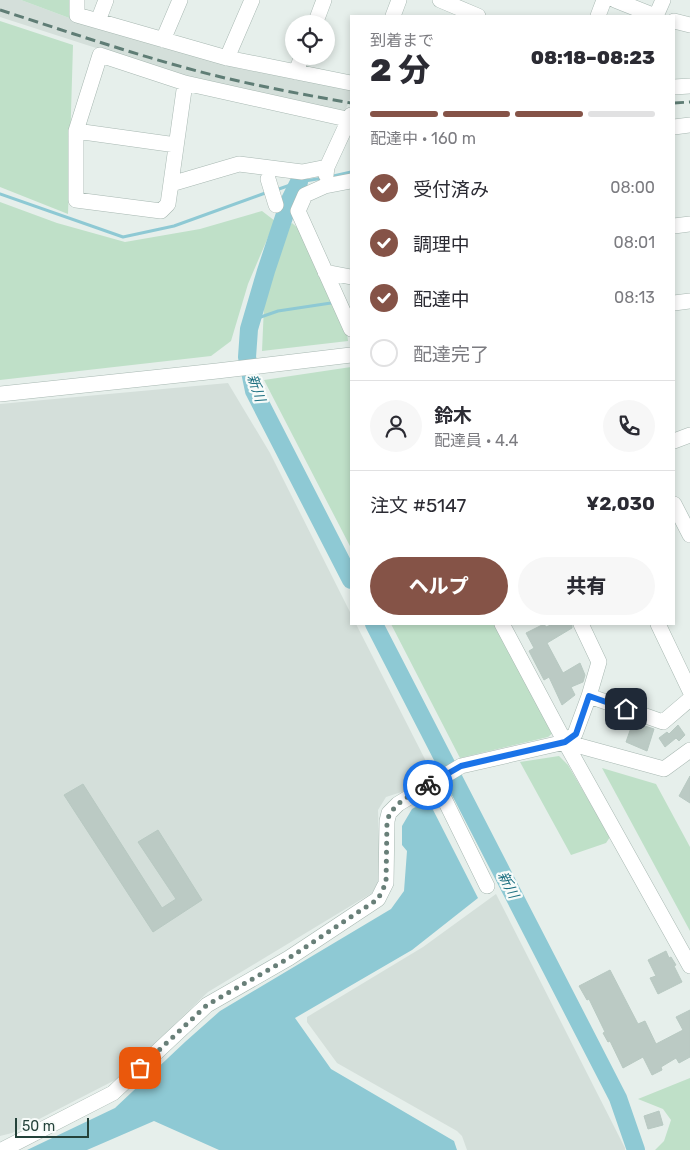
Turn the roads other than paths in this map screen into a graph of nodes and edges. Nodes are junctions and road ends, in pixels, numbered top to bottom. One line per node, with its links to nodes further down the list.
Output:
1 (77, 0): 17 (street)
2 (106, 0): 17 (street)
3 (180, 0): 20 (street)
4 (252, 0): 21 (street)
5 (324, 0): 11 (street)
6 (400, 0): 12 (street)
7 (440, 0): 13 (street)
8 (604, 0): 14 (street)
9 (615, 0): 15 (street)
10 (663, 0): 16 (street)
11 (318, 15)
12 (393, 15)
13 (470, 15)
14 (598, 15)
15 (653, 15)
16 (656, 15)
17 (98, 21): 20 (street)
18 (675, 21): 19 (street)
19 (690, 25)
20 (163, 40): 21 (street)
21 (227, 58): 23 (street)
22 (299, 65): 23 (street)
23 (296, 72): 25 (street)
24 (184, 83): 28 (street); 32 (street); 33 (street)
25 (350, 83)
26 (690, 86): 27 (street)
27 (675, 87)
28 (350, 118)
29 (350, 120): 34 (street)
30 (690, 125): 31 (street)
31 (675, 127)
32 (76, 131): 33 (street); 37 (street)
33 (176, 145): 37 (street)
34 (326, 177): 36 (street); 37 (street); 41 (street)
35 (268, 180): 38 (street)
36 (350, 181)
37 (171, 184)
38 (276, 205)
39 (690, 224): 40 (street)
40 (675, 226)
41 (325, 272): 42 (street); 44 (street)
42 (350, 278)
43 (350, 279): 44 (street)
44 (337, 298): 47 (street)
45 (690, 301): 46 (street)
46 (675, 303)
47 (350, 327)
48 (350, 355): 49 (street)
49 (0, 394)
50 (690, 435): 51 (street)
51 (675, 442)
52 (675, 509): 53 (street)
53 (690, 536)
54 (503, 625): 60 (street)
55 (581, 625): 58 (street)
56 (658, 625): 57 (street)
57 (690, 691)
58 (589, 696): 59 (street); 60 (street)
59 (690, 700)
60 (565, 742): 61 (street); 62 (street); 64 (street)
61 (690, 750)
62 (434, 780): 63 (street); 65 (street)
63 (487, 886)
64 (690, 966)
65 (2, 1150)

